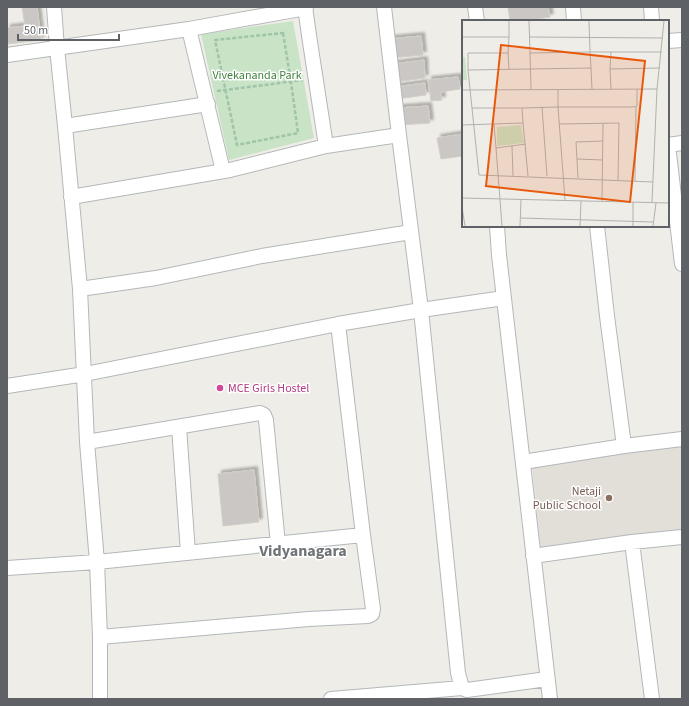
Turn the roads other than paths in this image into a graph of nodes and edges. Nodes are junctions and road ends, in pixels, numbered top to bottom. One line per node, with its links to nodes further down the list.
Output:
1 (54, 7): 13 (street)
2 (384, 7): 17 (street)
3 (475, 7): 7 (street)
4 (573, 7): 8 (street)
5 (651, 7): 9 (street)
6 (306, 8): 10 (street); 20 (street)
7 (477, 20)
8 (574, 20)
9 (652, 20)
10 (188, 29): 13 (street); 15 (street)
11 (682, 40): 12 (street)
12 (669, 42)
13 (56, 48): 14 (street); 16 (street)
14 (7, 55)
15 (206, 98): 16 (street); 22 (street)
16 (65, 126): 23 (street)
17 (399, 135): 20 (street); 26 (street)
18 (682, 143): 19 (street)
19 (669, 145)
20 (326, 146): 22 (street)
21 (669, 154): 27 (street)
22 (223, 171): 23 (street)
23 (71, 197): 28 (street)
24 (497, 227): 29 (street)
25 (597, 227): 37 (street)
26 (411, 232): 28 (street); 30 (street)
27 (682, 264)
28 (80, 289): 32 (street)
29 (504, 298): 30 (street); 38 (street)
30 (421, 310): 31 (street); 49 (street)
31 (338, 324): 32 (street); 39 (street)
32 (84, 374): 33 (street); 36 (street)
33 (7, 386)
34 (179, 426): 36 (street); 42 (street); 43 (street)
35 (682, 439): 37 (street)
36 (87, 442): 45 (street)
37 (624, 446): 38 (street)
38 (523, 462): 44 (street)
39 (363, 535): 42 (street); 47 (street)
40 (682, 537): 41 (street)
41 (632, 542): 44 (street); 53 (street)
42 (278, 544): 43 (street)
43 (188, 553): 45 (street)
44 (533, 556): 48 (street)
45 (97, 562): 46 (street); 47 (street)
46 (7, 568)
47 (100, 637): 50 (street)
48 (547, 679): 49 (street); 52 (street)
49 (462, 688): 51 (street)
50 (100, 699)
51 (331, 699)
52 (550, 699)
53 (652, 699)

